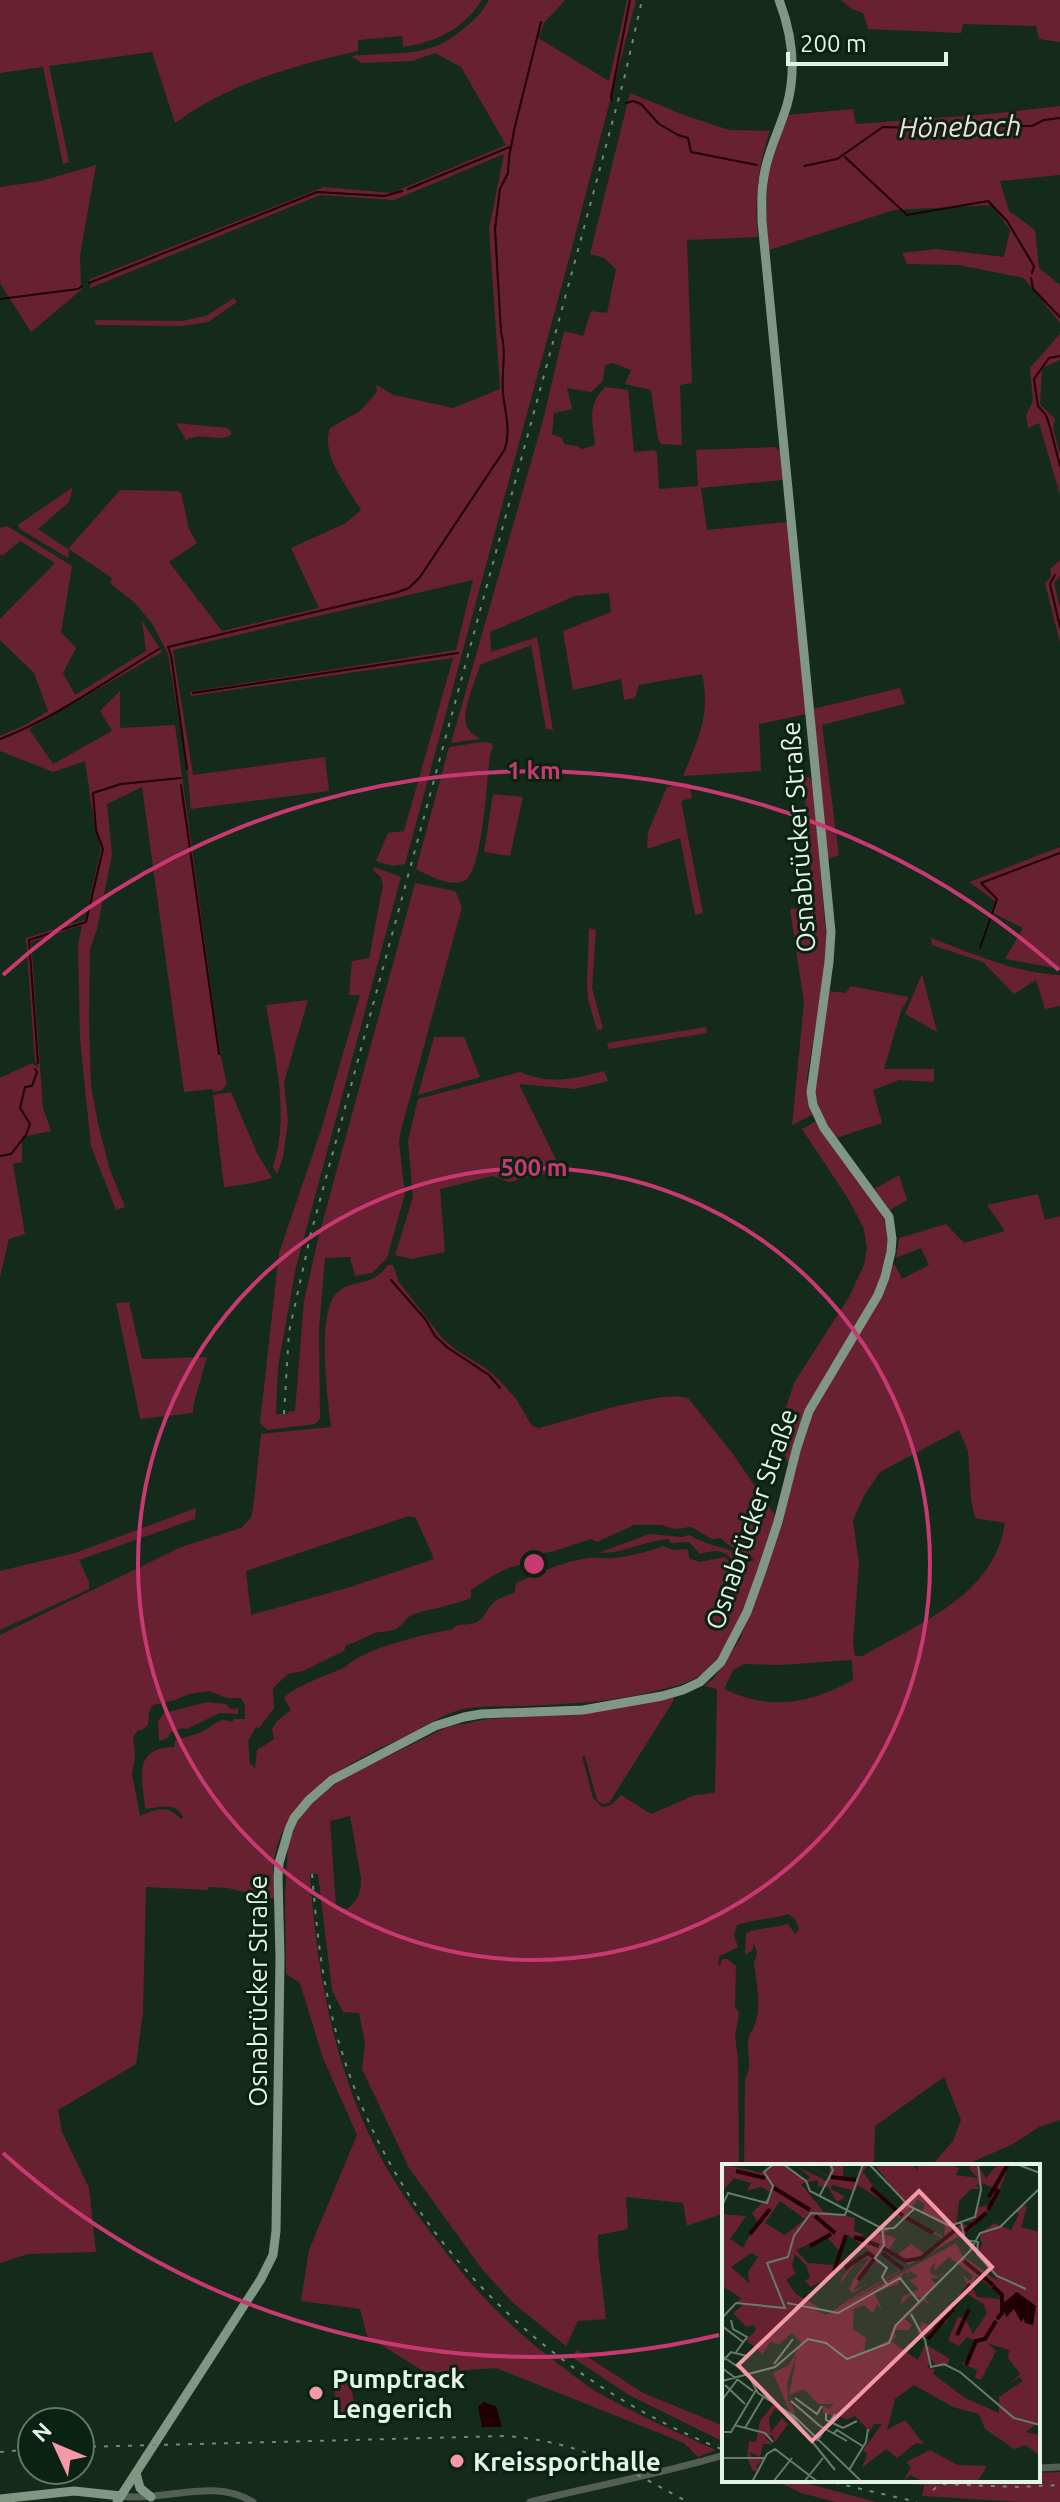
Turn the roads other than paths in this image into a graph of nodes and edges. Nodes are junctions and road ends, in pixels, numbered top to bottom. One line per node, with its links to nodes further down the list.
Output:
1 (779, 0): 5 (main road, Osnabrücker Straße)
2 (722, 2456): 12 (street)
3 (1060, 2467): 4 (street)
4 (1040, 2468)
5 (136, 2473): 7 (main road); 9 (main road, Osnabrücker Straße)
6 (94, 2492): 8 (main road); 9 (main road); 10 (main road)
7 (151, 2497): 9 (street); 11 (street)
8 (0, 2499)
9 (119, 2499)
10 (103, 2502)
11 (253, 2502)
12 (530, 2502)

